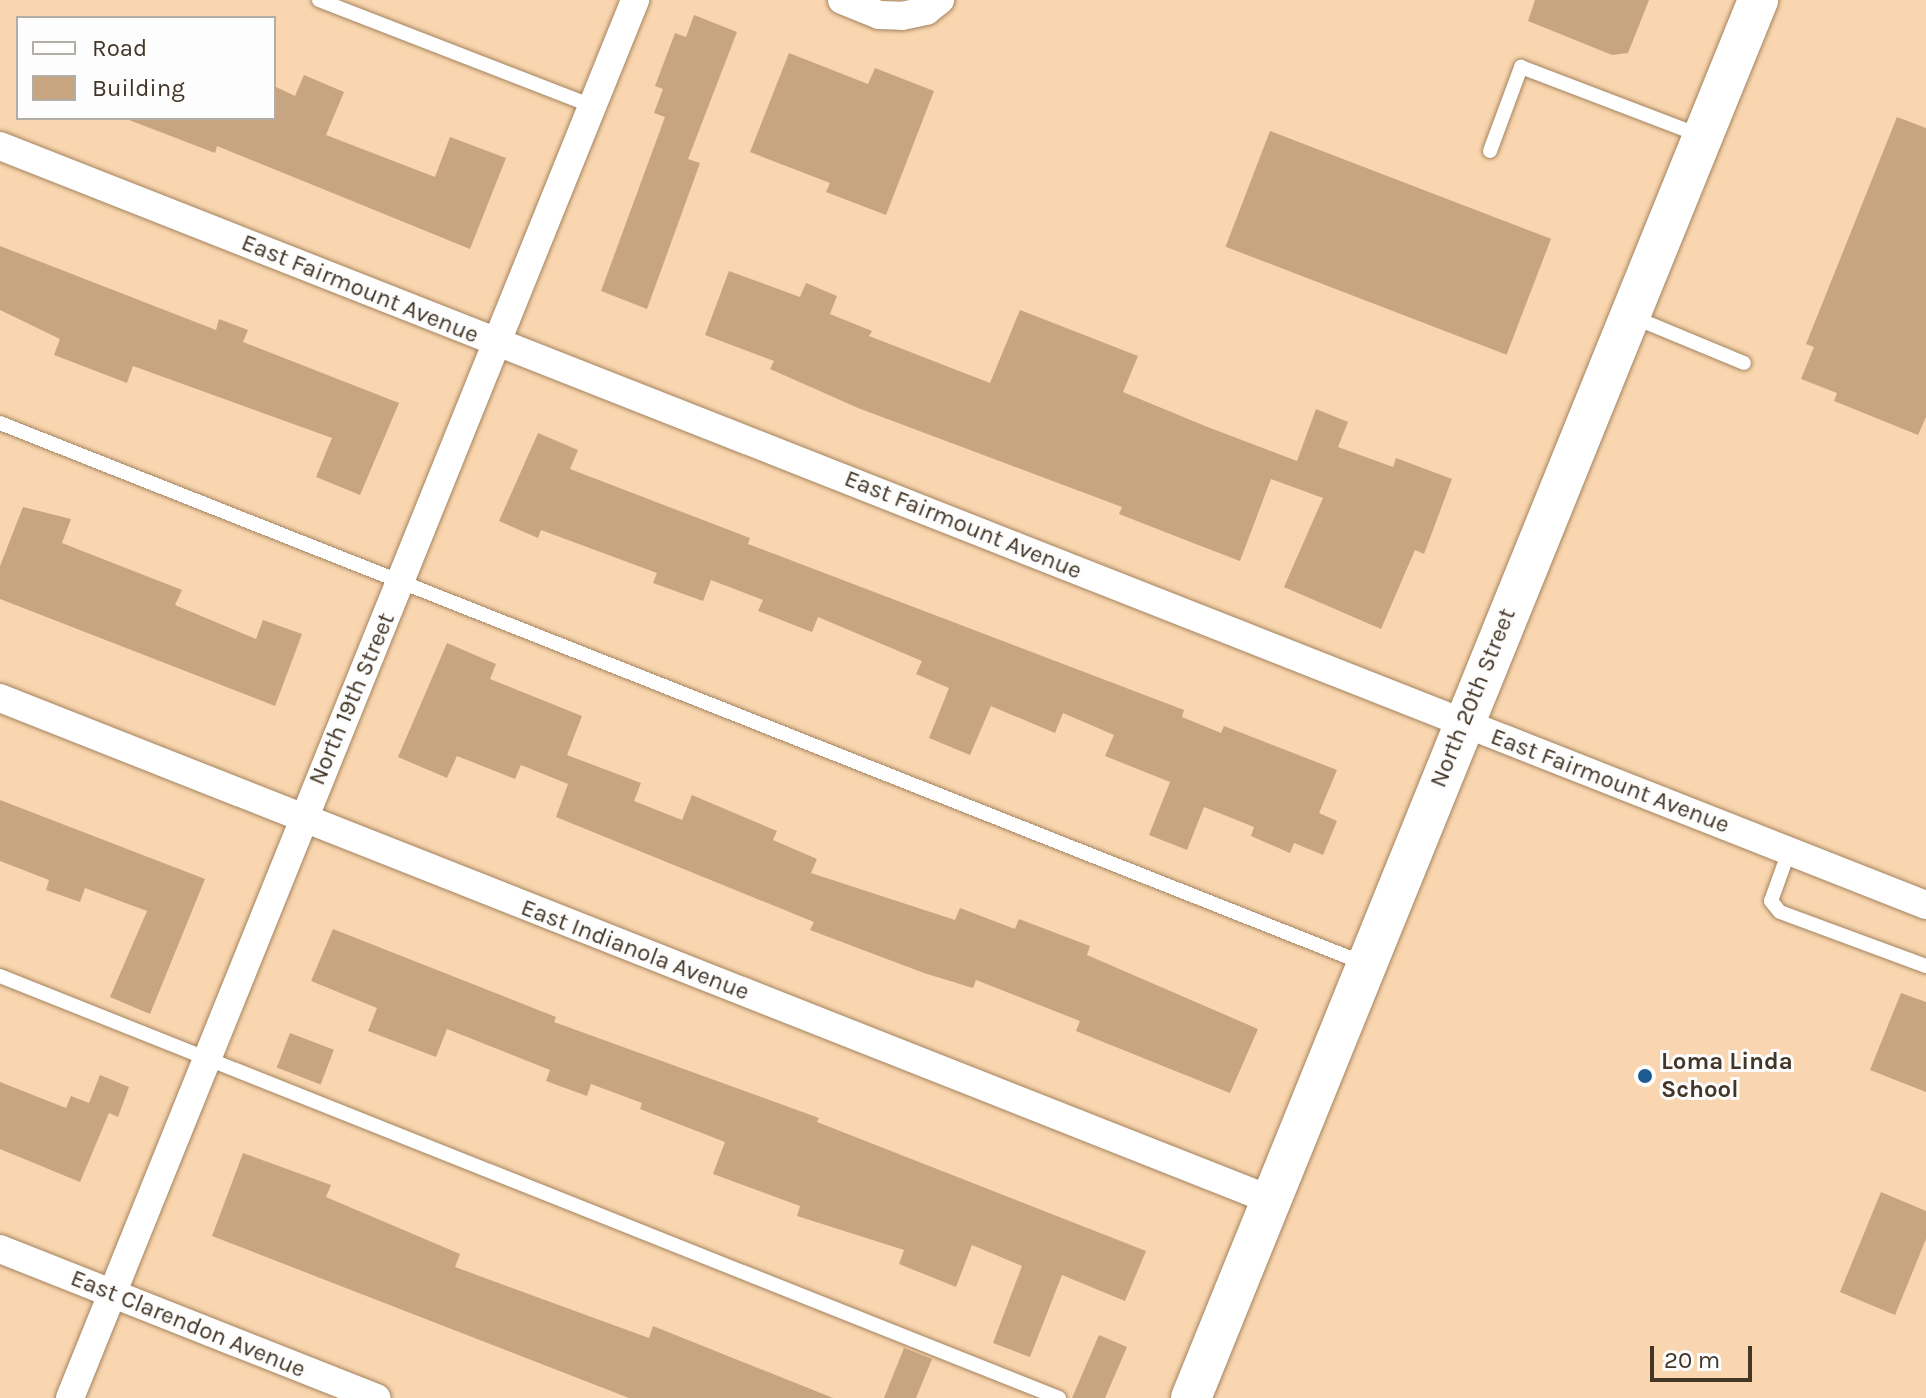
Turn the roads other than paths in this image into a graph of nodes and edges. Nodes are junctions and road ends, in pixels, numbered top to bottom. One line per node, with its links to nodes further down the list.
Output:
1 (319, 0): 6 (lane)
2 (635, 0): 6 (street, North 19th Street)
3 (842, 0): 4 (street)
4 (940, 0)
5 (1758, 0): 7 (street, North 20th Street)
6 (592, 106): 11 (street, North 19th Street)
7 (1703, 136): 9 (lane); 10 (street, North 20th Street)
8 (0, 146): 11 (street, East Fairmount Avenue)
9 (1490, 151)
10 (1630, 315): 12 (lane); 16 (street, North 20th Street)
11 (496, 342): 14 (street, North 19th Street); 16 (street, East Fairmount Avenue)
12 (1744, 363)
13 (0, 423): 14 (lane)
14 (401, 579): 17 (street, North 19th Street); 20 (lane)
15 (0, 698): 17 (street, East Indianola Avenue)
16 (1462, 723): 18 (street, East Fairmount Avenue); 20 (street, North 20th Street)
17 (302, 819): 23 (street, North 19th Street); 24 (street, East Indianola Avenue)
18 (1789, 851): 19 (street, East Fairmount Avenue); 21 (lane)
19 (1926, 905)
20 (1366, 964): 24 (street, North 20th Street)
21 (1926, 966)
22 (0, 976): 23 (lane)
23 (207, 1059): 26 (street, North 19th Street); 29 (lane)
24 (1271, 1200): 30 (street, North 20th Street)
25 (0, 1249): 26 (street, East Clarendon Avenue)
26 (112, 1294): 27 (street, North 19th Street); 28 (street, East Clarendon Avenue)
27 (70, 1398)
28 (377, 1398)
29 (1059, 1398)
30 (1191, 1398)

